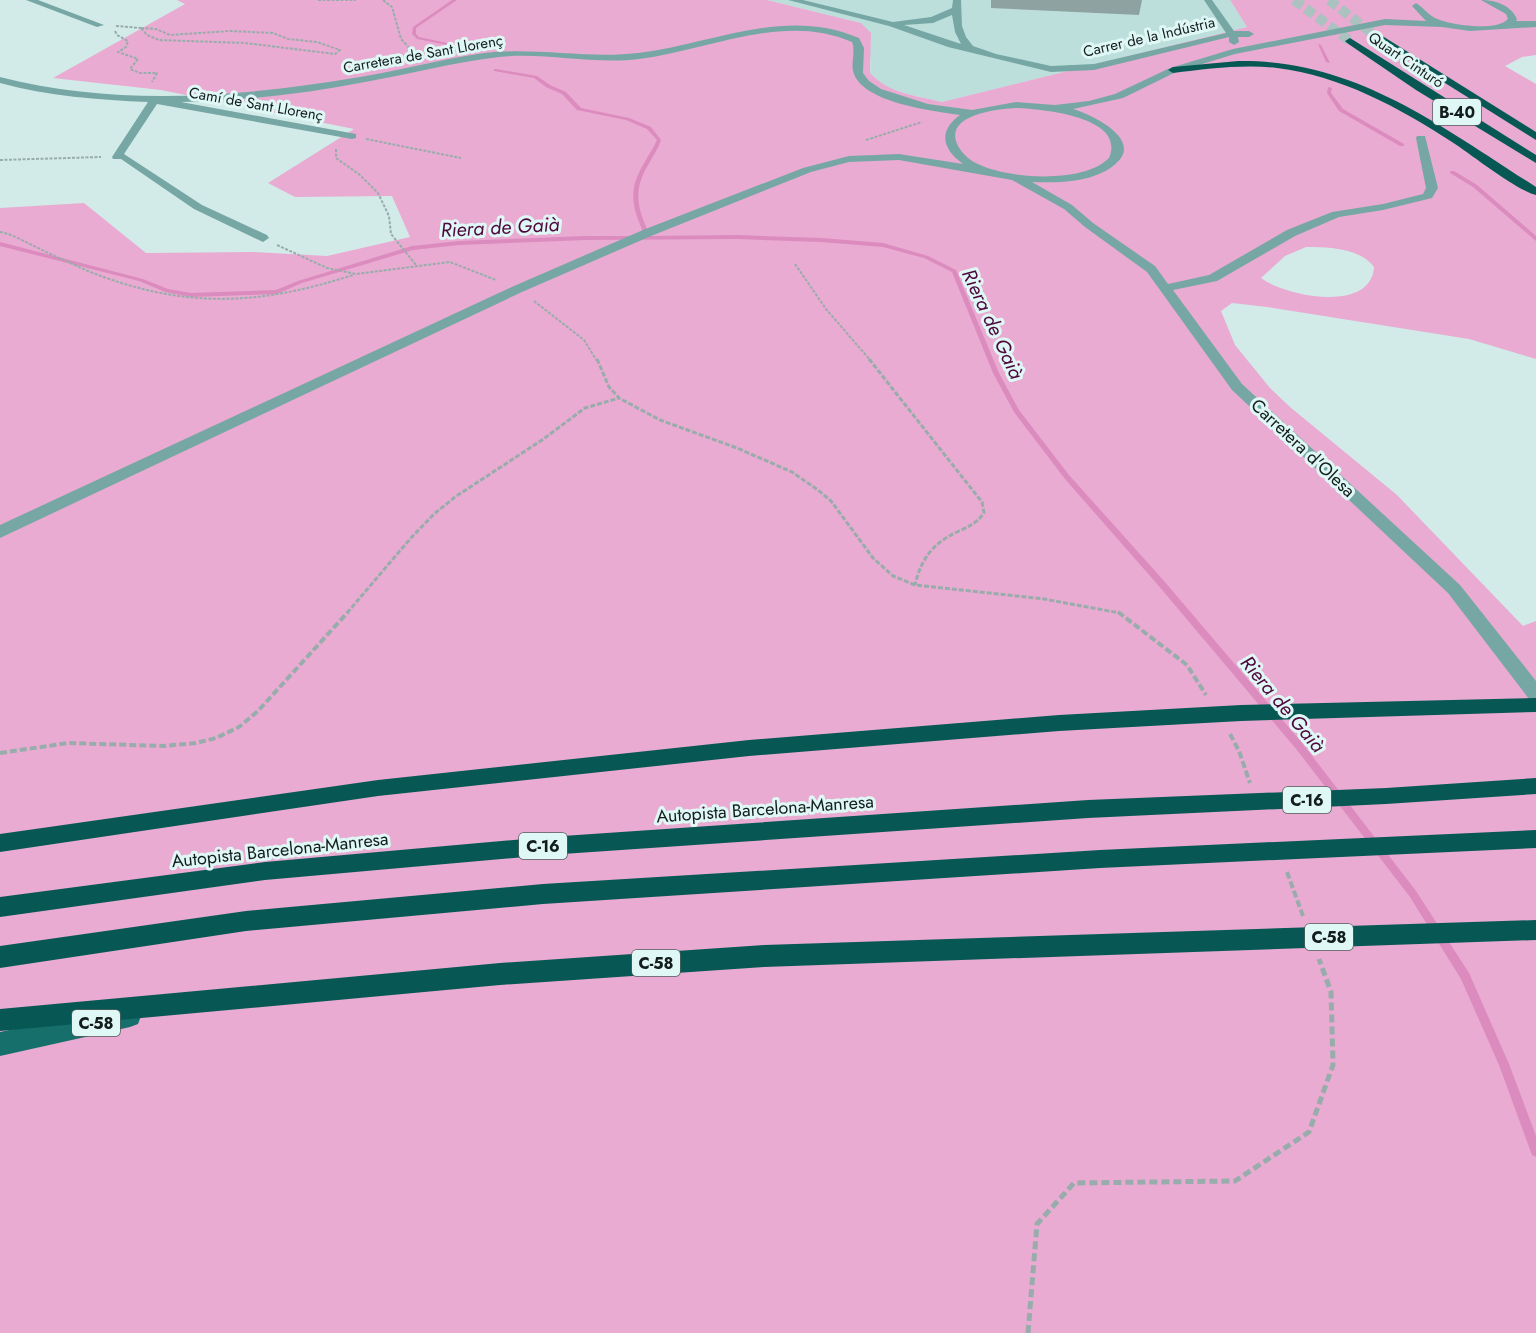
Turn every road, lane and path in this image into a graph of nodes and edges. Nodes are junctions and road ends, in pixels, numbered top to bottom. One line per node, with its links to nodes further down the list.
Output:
1 (30, 0): 17 (street)
2 (318, 0): 3 (path)
3 (356, 0)
4 (383, 0): 27 (path)
5 (792, 0): 14 (street)
6 (1208, 0): 13 (street)
7 (1485, 0): 10 (street)
8 (957, 4): 14 (street); 24 (street)
9 (1413, 5): 11 (street); 15 (street)
10 (1504, 6): 12 (street); 16 (street)
11 (1385, 22): 15 (street); 22 (street)
12 (1536, 22): 16 (street)
13 (1224, 23): 19 (street); 20 (street)
14 (892, 24): 24 (street, Carrer de la Indústria)
15 (1447, 24): 16 (street)
16 (1509, 24)
17 (100, 25): 18 (path); 33 (path)
18 (140, 27): 18 (path)
19 (1231, 34): 20 (street, Carrer de la Indústria); 24 (street, Carrer de la Indústria); 25 (street)
20 (1249, 34): 22 (street)
21 (1373, 34): 29 (highway, Quart Cinturó / B-40)
22 (1298, 39): 25 (street)
23 (1350, 41): 26 (highway, Quart Cinturó / B-40)
24 (970, 48)
25 (1223, 54): 28 (street)
26 (1380, 61): 41 (highway); 51 (highway, Quart Cinturó / B-40)
27 (443, 64): 33 (street, Carretera de Sant Llorenç); 34 (street, Carretera de Sant Llorenç)
28 (1173, 70): 31 (street); 56 (highway)
29 (1443, 79): 32 (highway, Quart Cinturó / B-40); 38 (highway)
30 (0, 80): 33 (street, Carretera de Sant Llorenç)
31 (1119, 96): 35 (street); 36 (street)
32 (1471, 97): 40 (highway); 43 (highway, Quart Cinturó / B-40)
33 (154, 100): 42 (street, Camí de Sant Llorenç); 47 (street)
34 (914, 103): 37 (street, Carretera de Sant Llorenç); 39 (street, Carretera de Sant Llorenç)
35 (1114, 107)
36 (1056, 108): 37 (street); 54 (street)
37 (973, 113): 39 (street)
38 (1527, 118)
39 (952, 128): 52 (street)
40 (1536, 128)
41 (1469, 132)
42 (352, 136): 49 (path); 61 (path)
43 (1536, 137)
44 (1421, 138): 64 (street)
45 (927, 150): 48 (street)
46 (1502, 153): 53 (highway)
47 (121, 157): 50 (path); 59 (street)
48 (899, 157): 52 (street); 67 (street)
49 (461, 158)
50 (0, 160)
51 (1536, 160)
52 (988, 171): 55 (street)
53 (1536, 174)
54 (1079, 177): 55 (street); 57 (street)
55 (1016, 178): 57 (street, Carretera d'Olesa)
56 (1536, 192)
57 (1069, 198): 64 (street, Carretera d'Olesa)
58 (0, 232): 62 (path)
59 (263, 238): 62 (path)
60 (795, 264): 69 (path)
61 (416, 265): 62 (path); 63 (path)
62 (356, 274)
63 (503, 284)
64 (1167, 288): 70 (street, Carretera d'Olesa)
65 (534, 301): 66 (path)
66 (619, 398): 68 (path); 72 (path)
67 (0, 532)
68 (893, 576)
69 (915, 585)
70 (1536, 694)
71 (1536, 705): 75 (highway)
72 (0, 753)
73 (1531, 786): 76 (highway, Autopista Barcelona-Manresa / C-16)
74 (1536, 839): 78 (highway)
75 (0, 843)
76 (0, 907)
77 (1536, 930): 79 (highway, C-58)
78 (0, 957)
79 (191, 1002): 80 (highway); 81 (main road, C-58)
80 (0, 1020)
81 (0, 1044)
82 (1161, 1183): 83 (path)
83 (1028, 1333)

